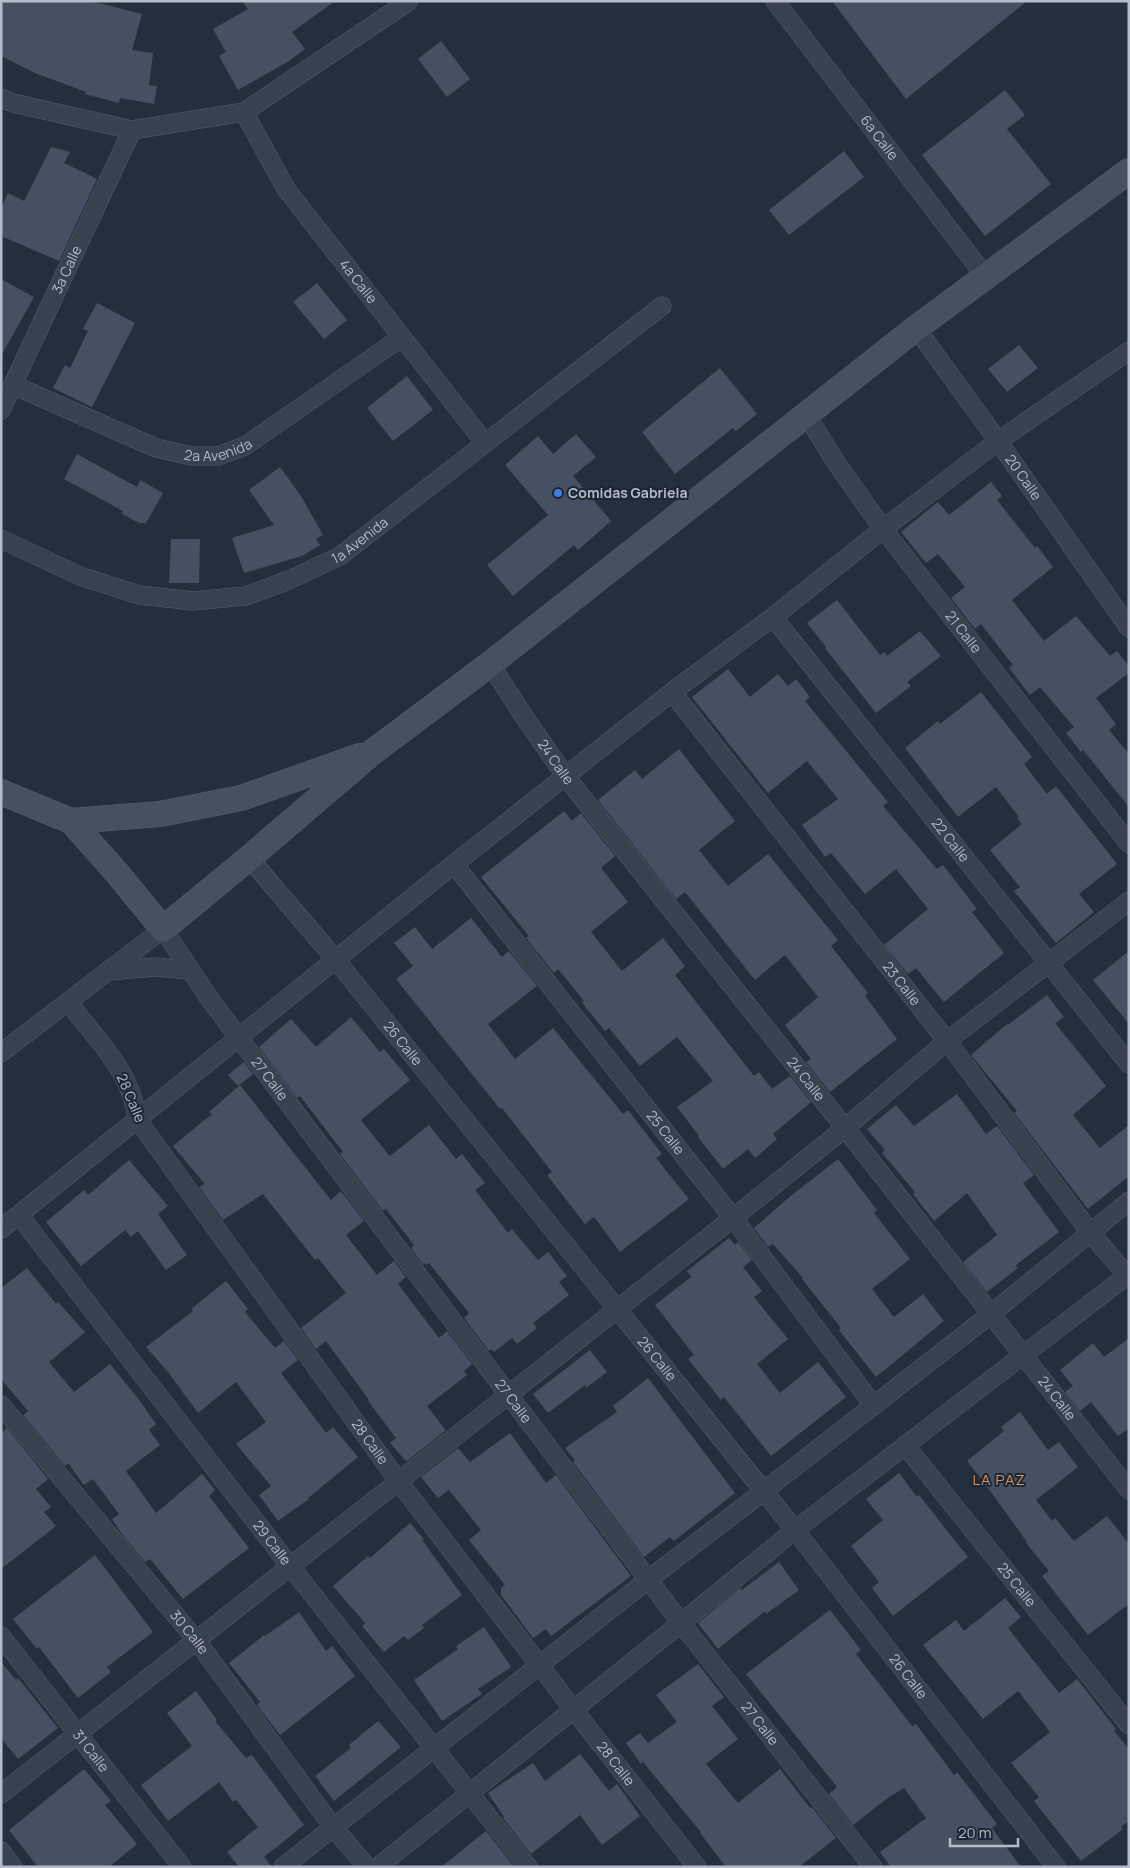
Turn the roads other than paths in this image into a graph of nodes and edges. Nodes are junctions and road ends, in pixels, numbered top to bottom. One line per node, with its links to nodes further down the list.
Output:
1 (409, 1): 4 (street)
2 (775, 1): 7 (street, 6a Calle)
3 (1, 98): 5 (street)
4 (244, 112): 5 (street); 10 (street, 4a Calle)
5 (132, 130): 12 (street, 3a Calle)
6 (1129, 171): 7 (street)
7 (985, 276): 9 (street)
8 (662, 306): 16 (street, 1a Avenida)
9 (916, 328): 14 (street); 15 (street, 20 Calle)
10 (402, 337): 12 (street, 2a Avenida); 16 (street, 4a Calle)
11 (1129, 351): 15 (street)
12 (13, 385): 13 (street, 3a Calle)
13 (1, 410)
14 (806, 414): 17 (street, 21 Calle); 22 (street)
15 (998, 441): 17 (street); 19 (street, 20 Calle)
16 (485, 443): 18 (street, 1a Avenida)
17 (883, 529): 20 (street); 28 (street, 21 Calle)
18 (1, 539)
19 (1123, 610): 21 (street, 20 Calle)
20 (772, 617): 23 (street); 34 (street, 22 Calle)
21 (1129, 628)
22 (490, 664): 24 (street); 25 (street, 24 Calle)
23 (672, 692): 25 (street); 39 (street, 23 Calle)
24 (374, 751): 27 (street); 29 (street)
25 (566, 777): 30 (street); 43 (street, 24 Calle)
26 (1, 792): 27 (street)
27 (71, 821): 32 (street)
28 (1129, 844)
29 (250, 858): 32 (street); 33 (street, 26 Calle)
30 (454, 864): 33 (street); 46 (street, 25 Calle)
31 (1129, 901): 34 (street)
32 (162, 929): 35 (street, 27 Calle); 36 (street)
33 (336, 960): 38 (street); 50 (street, 26 Calle)
34 (1047, 962): 39 (street); 41 (street, 22 Calle)
35 (190, 970): 36 (street); 38 (street, 27 Calle)
36 (108, 971): 37 (street)
37 (68, 1002): 40 (street); 42 (street, 28 Calle)
38 (239, 1038): 42 (street); 53 (street, 27 Calle)
39 (947, 1041): 43 (street); 48 (street, 23 Calle)
40 (1, 1053)
41 (1129, 1064)
42 (137, 1119): 45 (street); 57 (street, 28 Calle)
43 (845, 1128): 46 (street); 51 (street, 24 Calle)
44 (1129, 1201): 48 (street)
45 (19, 1215): 47 (street); 61 (street, 29 Calle)
46 (733, 1218): 50 (street); 55 (street, 25 Calle)
47 (1, 1229)
48 (1090, 1232): 49 (street, 23 Calle); 51 (street)
49 (1128, 1276): 52 (street)
50 (617, 1309): 53 (street); 59 (street, 26 Calle)
51 (991, 1314): 52 (street, 24 Calle); 55 (street)
52 (1023, 1355): 56 (street); 58 (street, 24 Calle)
53 (509, 1394): 57 (street); 62 (street, 27 Calle)
54 (1, 1405): 65 (street, 30 Calle)
55 (874, 1406): 59 (street)
56 (905, 1445): 60 (street); 68 (street, 25 Calle)
57 (399, 1482): 61 (street); 66 (street, 28 Calle)
58 (1129, 1490)
59 (764, 1491): 60 (street, 26 Calle); 62 (street)
60 (795, 1530): 63 (street); 83 (street, 26 Calle)
61 (290, 1566): 65 (street); 70 (street, 29 Calle)
62 (649, 1579): 63 (street, 27 Calle); 66 (street)
63 (682, 1624): 67 (street); 82 (street, 27 Calle)
64 (1, 1636): 69 (street, 31 Calle)
65 (197, 1641): 69 (street); 73 (street, 30 Calle)
66 (540, 1666): 67 (street, 28 Calle); 70 (street)
67 (573, 1709): 72 (street); 81 (street, 28 Calle)
68 (1129, 1725)
69 (77, 1734): 71 (street); 76 (street, 31 Calle)
70 (434, 1748): 72 (street, 29 Calle); 73 (street)
71 (1, 1794)
72 (470, 1794): 79 (street); 80 (street, 29 Calle)
73 (333, 1827): 77 (street); 78 (street, 30 Calle)
74 (1, 1851): 75 (street)
75 (13, 1867)
76 (182, 1867)
77 (283, 1867)
78 (367, 1867)
79 (378, 1867)
80 (528, 1867)
81 (697, 1867)
82 (873, 1867)
83 (1056, 1867)

